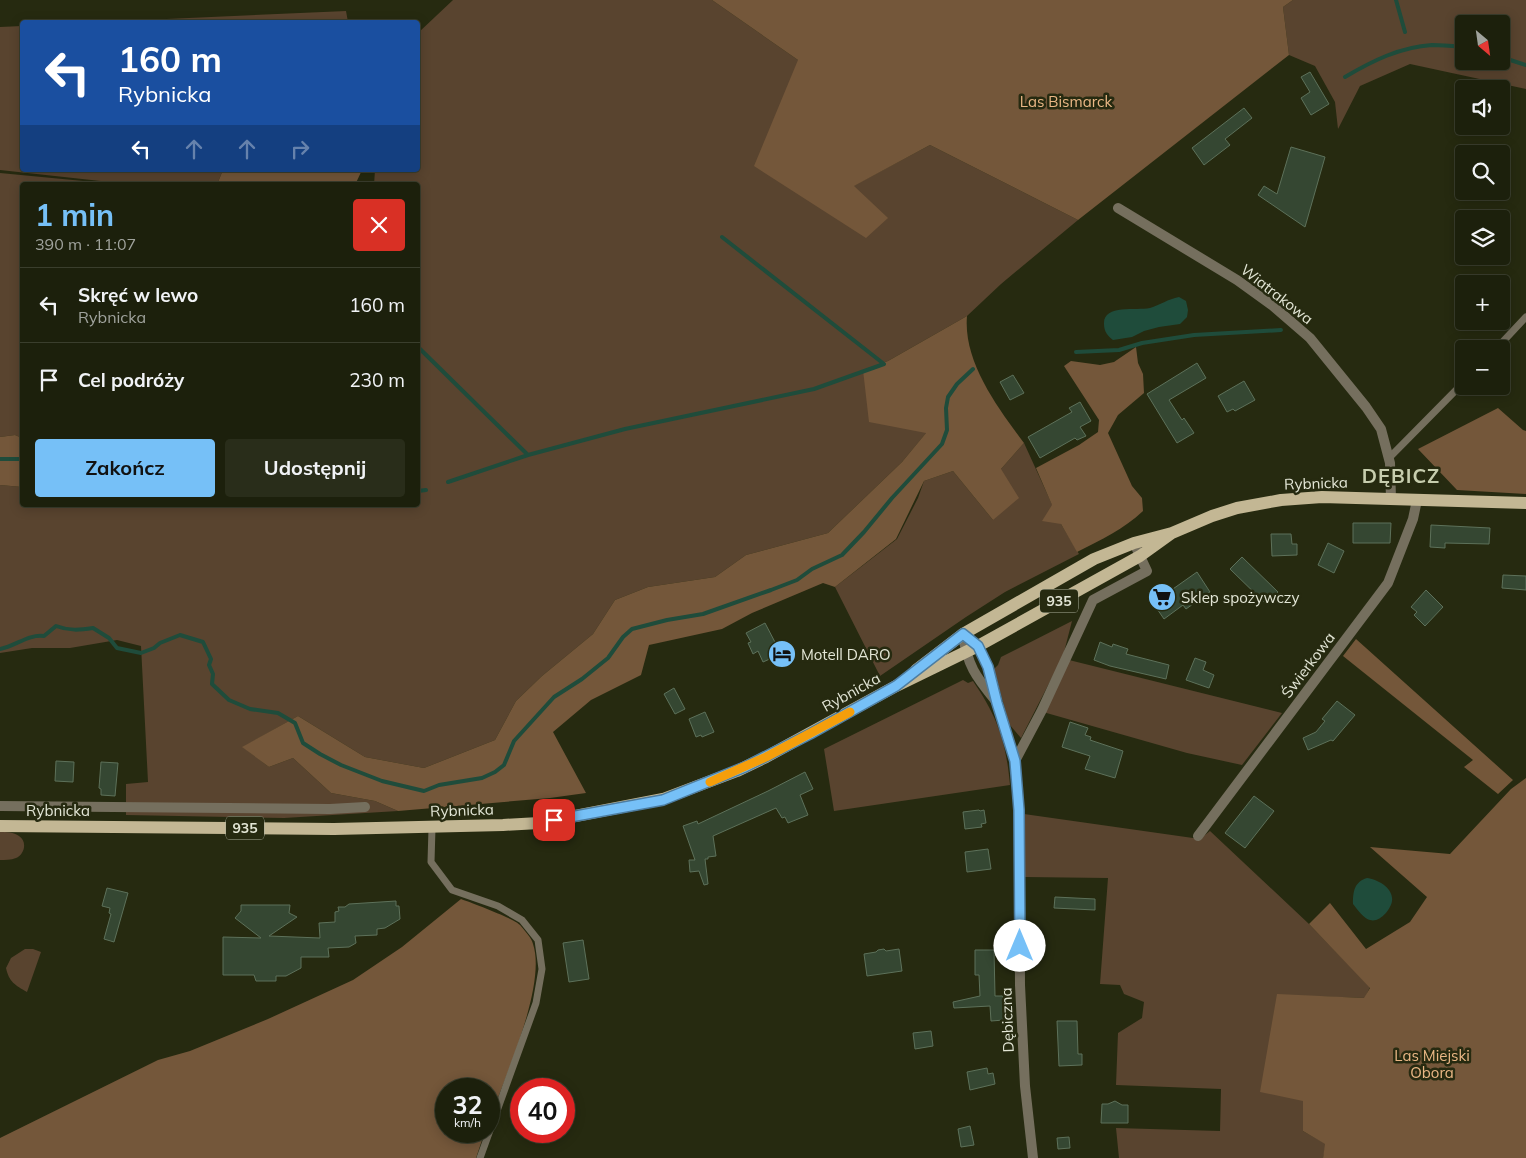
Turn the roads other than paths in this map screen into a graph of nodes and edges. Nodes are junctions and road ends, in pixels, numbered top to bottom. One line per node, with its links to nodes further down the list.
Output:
1 (1118, 208): 5 (street, Wiatrakowa)
2 (1526, 317): 3 (lane)
3 (1504, 340)
4 (1455, 391): 5 (lane)
5 (1390, 458): 6 (street, Wiatrakowa)
6 (1391, 499): 7 (main road, Rybnicka / 935); 9 (main road, Rybnicka / 935)
7 (1417, 500): 8 (main road, Rybnicka / 935); 22 (street, Świerkowa)
8 (1526, 503)
9 (1172, 533): 10 (main road, Rybnicka / 935); 11 (main road, Rybnicka / 935)
10 (1134, 543): 11 (street); 12 (main road, Rybnicka / 935)
11 (1140, 556): 13 (main road, Rybnicka / 935); 17 (street)
12 (963, 634): 13 (street, Dębiczna); 14 (street, Dębiczna); 15 (main road, Rybnicka / 935)
13 (978, 646): 14 (main road, Rybnicka / 935); 16 (street, Dębiczna)
14 (965, 653): 15 (main road, Rybnicka / 935); 16 (street, Dębiczna)
15 (896, 686): 21 (main road, Rybnicka / 935)
16 (997, 703): 17 (street, Dębiczna)
17 (1015, 761): 24 (street, Dębiczna)
18 (0, 806): 19 (street)
19 (365, 807)
20 (0, 826): 21 (main road, Rybnicka / 935)
21 (432, 828): 23 (lane)
22 (1198, 836)
23 (480, 1158)
24 (1033, 1158)

